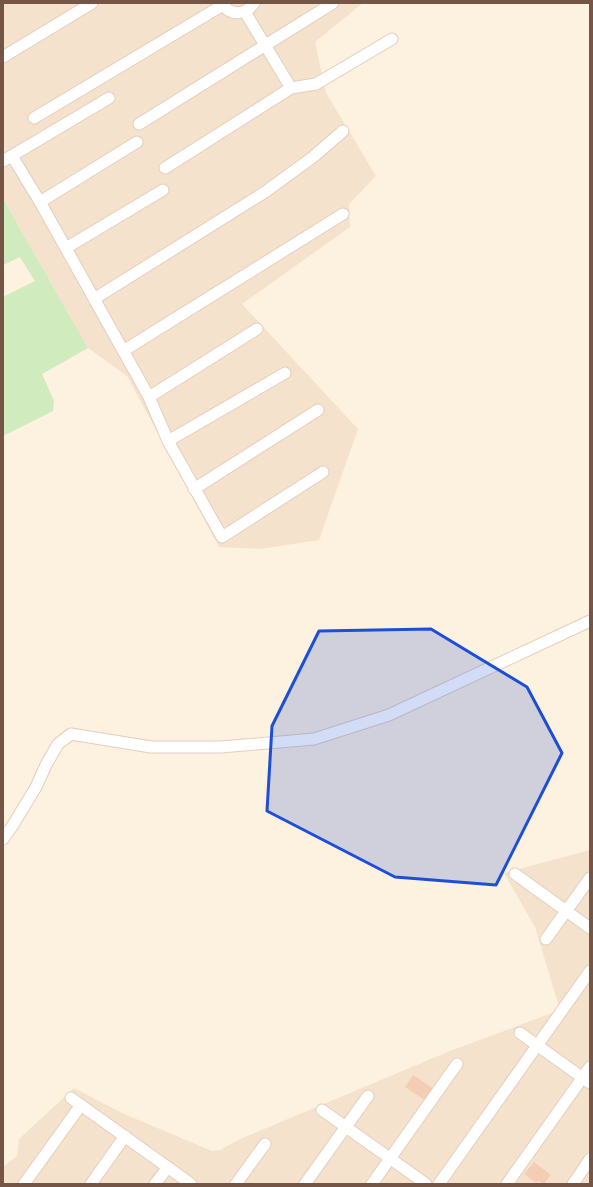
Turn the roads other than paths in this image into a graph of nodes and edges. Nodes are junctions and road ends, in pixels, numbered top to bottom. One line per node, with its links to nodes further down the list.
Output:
1 (92, 3): 8 (street)
2 (254, 3): 5 (street)
3 (333, 3): 7 (street)
4 (223, 4): 5 (street); 11 (street)
5 (245, 12): 7 (street)
6 (392, 38): 9 (street)
7 (265, 45): 9 (street); 12 (street)
8 (3, 57)
9 (291, 88): 16 (street)
10 (109, 98): 15 (street)
11 (34, 118)
12 (139, 124)
13 (343, 131): 21 (street)
14 (137, 142): 18 (street)
15 (8, 158): 18 (street)
16 (165, 168)
17 (163, 190): 20 (street)
18 (40, 202): 20 (street)
19 (343, 214): 23 (street)
20 (66, 248): 21 (street)
21 (94, 299): 23 (street)
22 (257, 329): 25 (street)
23 (124, 351): 25 (street)
24 (285, 374): 27 (street)
25 (149, 398): 27 (street)
26 (318, 410): 29 (street)
27 (168, 441): 29 (street)
28 (323, 472): 29 (street)
29 (194, 489)
30 (590, 621): 31 (street)
31 (3, 839)
32 (515, 874): 34 (street)
33 (590, 878): 34 (street)
34 (567, 911): 35 (street); 36 (street)
35 (590, 928)
36 (546, 939)
37 (590, 971): 39 (street)
38 (520, 1033): 39 (street)
39 (537, 1045): 42 (street); 61 (street)
40 (457, 1064): 50 (street)
41 (590, 1068): 42 (street)
42 (586, 1080): 62 (street)
43 (368, 1096): 47 (street)
44 (71, 1098): 45 (street)
45 (82, 1105): 48 (street); 53 (street)
46 (322, 1110): 47 (street)
47 (346, 1127): 50 (street); 58 (street)
48 (125, 1136): 52 (street); 54 (street)
49 (265, 1144): 57 (street)
50 (390, 1158): 59 (street); 60 (street)
51 (590, 1160): 63 (street)
52 (168, 1167): 55 (street); 56 (street)
53 (24, 1184)
54 (91, 1184)
55 (155, 1184)
56 (191, 1184)
57 (236, 1184)
58 (305, 1184)
59 (372, 1184)
60 (426, 1184)
61 (439, 1184)
62 (507, 1184)
63 (573, 1184)

